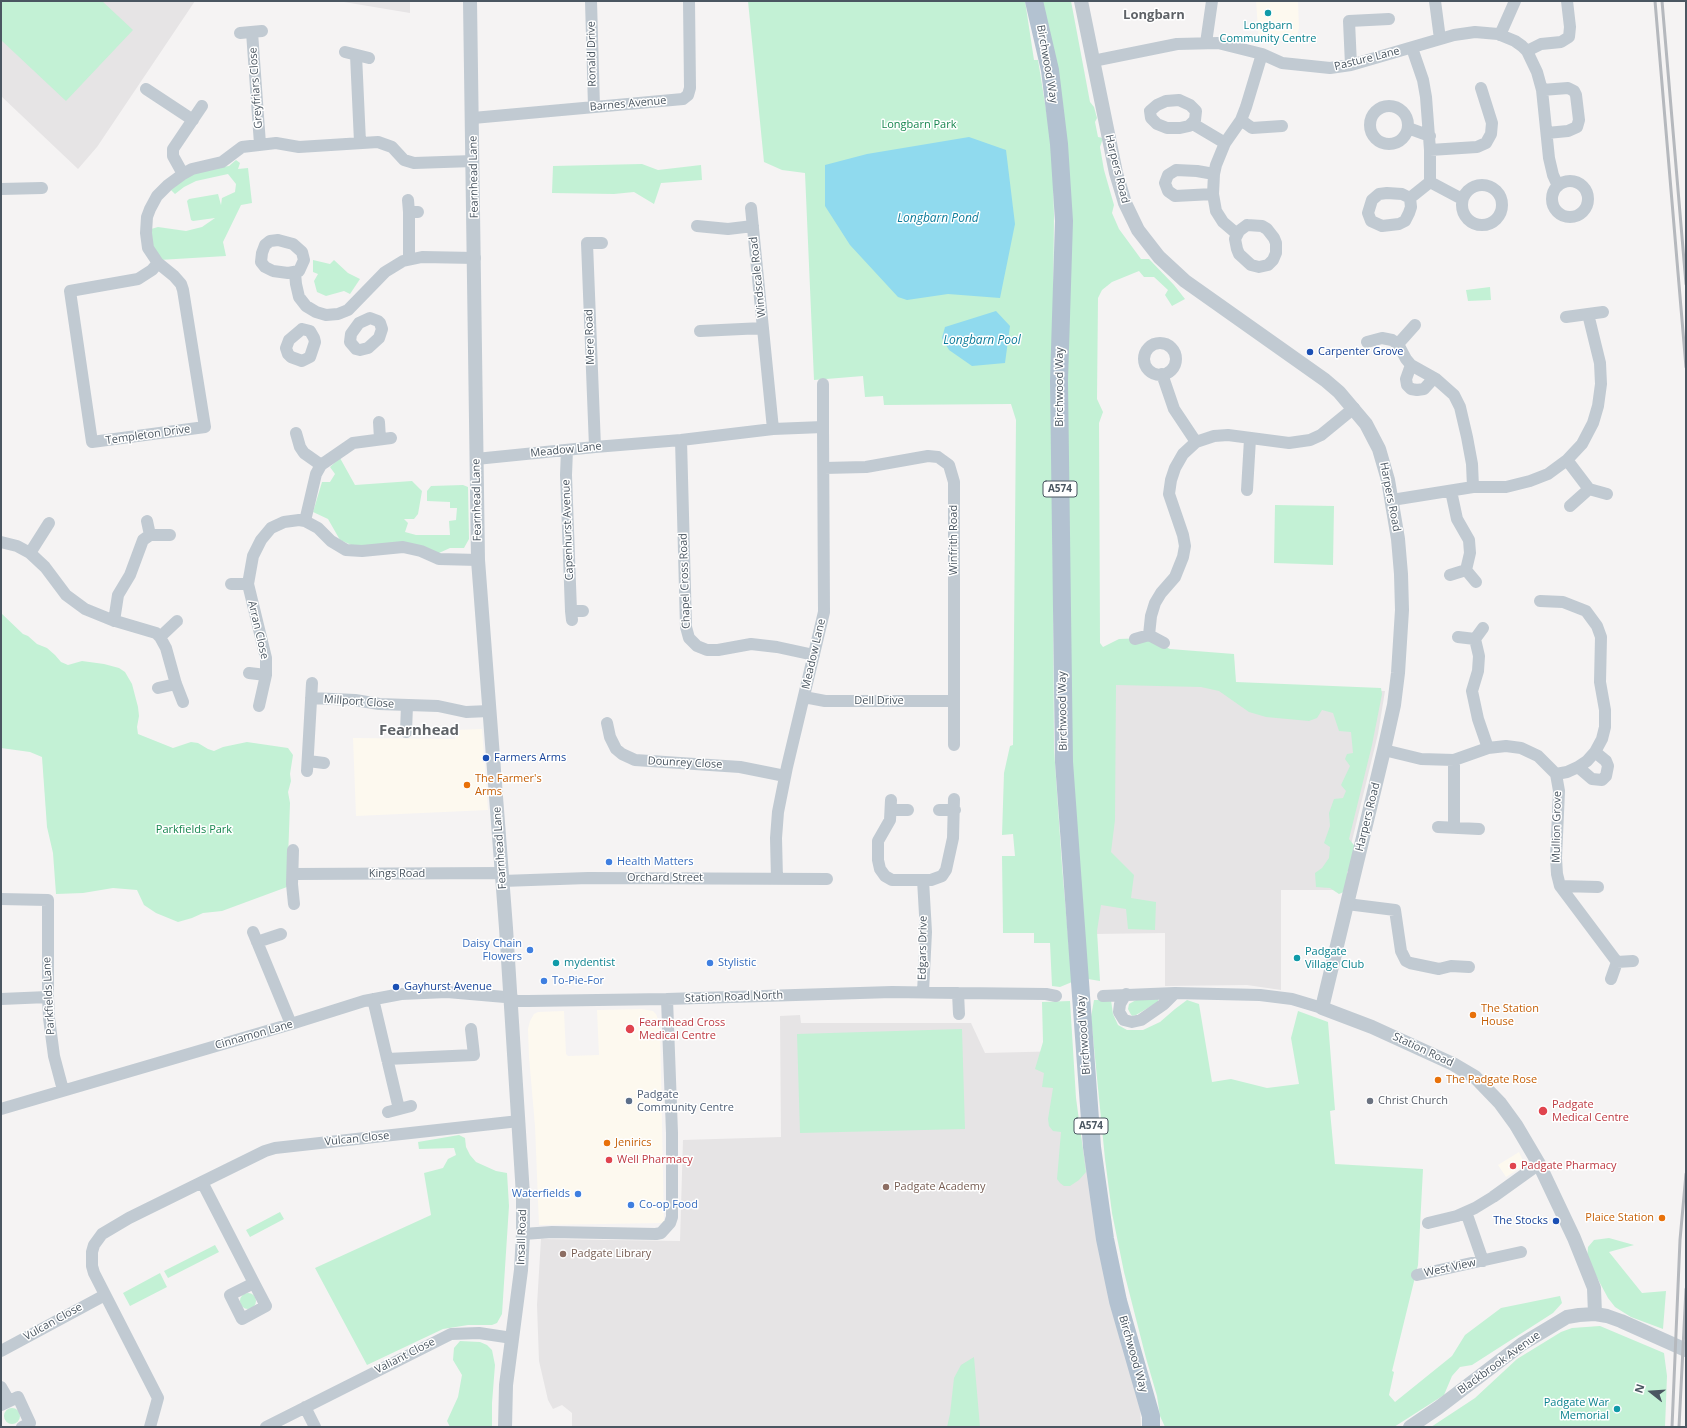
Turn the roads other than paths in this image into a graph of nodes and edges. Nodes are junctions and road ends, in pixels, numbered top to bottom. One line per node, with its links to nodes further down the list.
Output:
1 (470, 1): 26 (street, Fearnhead Lane)
2 (591, 1): 25 (street, Ronald Drive)
3 (689, 1): 25 (street, Barnes Avenue)
4 (1034, 1): 201 (main road, Birchwood Way / A574)
5 (1081, 1): 19 (street, Harpers Road)
6 (1212, 1): 14 (street)
7 (1434, 1): 13 (street)
8 (1514, 1): 12 (street)
9 (1567, 1): 16 (street)
10 (1389, 20): 20 (street)
11 (251, 32): 36 (street, Greyfriars Close)
12 (1500, 35): 13 (street, Pasture Lane); 16 (street, Pasture Lane)
13 (1440, 39): 15 (street, Pasture Lane)
14 (1206, 43): 17 (street, Pasture Lane); 19 (street, Pasture Lane)
15 (1412, 48): 20 (street, Pasture Lane); 33 (street)
16 (1527, 51): 23 (street, Pasture Lane)
17 (1262, 54): 20 (street, Pasture Lane); 28 (street)
18 (369, 58): 34 (street)
19 (1093, 62): 74 (street, Harpers Road)
20 (1351, 65)
21 (1481, 88): 37 (street)
22 (146, 89): 27 (street)
23 (1542, 90): 32 (street, Pasture Lane); 32 (street)
24 (202, 106): 27 (street)
25 (594, 107): 26 (street, Barnes Avenue)
26 (473, 118): 38 (street, Fearnhead Lane)
27 (193, 120): 39 (street)
28 (1241, 120): 30 (street); 35 (street)
29 (1193, 124): 35 (street)
30 (1282, 126)
31 (1408, 128): 33 (street)
32 (1547, 133): 42 (street, Pasture Lane)
33 (1430, 136): 37 (street)
34 (360, 142): 36 (street, Templeton Drive); 38 (street, Templeton Drive)
35 (1225, 143): 40 (street)
36 (260, 144): 39 (street, Templeton Drive)
37 (1430, 150): 41 (street)
38 (473, 161): 54 (street, Fearnhead Lane)
39 (183, 174): 56 (street, Templeton Drive)
40 (1214, 174): 45 (street); 45 (street)
41 (1430, 182): 46 (street); 47 (street)
42 (1558, 186)
43 (44, 188): 44 (street)
44 (1, 189)
45 (1213, 194): 52 (street)
46 (1410, 198)
47 (1462, 199)
48 (408, 200): 55 (street)
49 (751, 208): 51 (street, Windscale Road)
50 (697, 226): 51 (street, Windscale Road)
51 (753, 226): 65 (street, Windscale Road)
52 (1237, 234)
53 (602, 242): 82 (street, Mere Road)
54 (475, 258): 55 (street); 84 (street, Fearnhead Lane)
55 (409, 259): 58 (street)
56 (158, 263): 56 (street, Templeton Drive)
57 (295, 273): 59 (street)
58 (348, 310): 59 (street); 63 (street)
59 (316, 312): 66 (street)
60 (1603, 312): 61 (street)
61 (1588, 314): 62 (street); 85 (street)
62 (1566, 317)
63 (359, 323)
64 (1416, 325): 69 (street)
65 (764, 328): 67 (street, Windscale Road); 77 (street, Windscale Road)
66 (308, 329)
67 (700, 331)
68 (1367, 342): 69 (street)
69 (1398, 344): 70 (street)
70 (1412, 365): 72 (street); 72 (street)
71 (1162, 374): 81 (street)
72 (1434, 378): 88 (street)
73 (823, 384): 76 (street, Meadow Lane)
74 (1354, 408): 79 (street); 93 (street, Harpers Road)
75 (379, 422): 86 (street)
76 (823, 427): 77 (street, Meadow Lane); 87 (street, Meadow Lane)
77 (773, 429): 80 (street, Meadow Lane)
78 (296, 433): 86 (street)
79 (1250, 439): 81 (street); 90 (street)
80 (680, 440): 82 (street, Meadow Lane); 119 (street, Chapel Cross Road)
81 (1196, 442): 113 (street)
82 (595, 447): 83 (street, Meadow Lane)
83 (567, 450): 84 (street, Meadow Lane); 109 (street, Capenhurst Avenue)
84 (476, 459): 102 (street, Fearnhead Lane)
85 (1567, 460): 88 (street); 89 (street)
86 (321, 465): 96 (street)
87 (824, 468): 119 (street, Meadow Lane); 127 (street, Winfrith Road)
88 (1473, 487): 91 (street)
89 (1589, 489): 92 (street); 94 (street)
90 (1247, 490)
91 (1452, 491): 93 (street); 103 (street)
92 (1607, 494)
93 (1392, 500): 136 (street, Harpers Road)
94 (1570, 506)
95 (147, 521): 98 (street)
96 (305, 521): 102 (street); 107 (street, Arran Close)
97 (49, 523): 101 (street)
98 (150, 535): 99 (street); 110 (street)
99 (170, 535)
100 (1, 542): 101 (street)
101 (30, 553): 110 (street)
102 (478, 560): 131 (street, Fearnhead Lane)
103 (1466, 570): 104 (street); 105 (street)
104 (1450, 575)
105 (1476, 582)
106 (232, 584): 107 (street)
107 (248, 584): 121 (street, Arran Close)
108 (1540, 601): 137 (street)
109 (575, 614)
110 (114, 621): 114 (street)
111 (177, 621): 114 (street)
112 (1483, 628): 116 (street)
113 (1149, 635): 117 (street); 118 (street)
114 (160, 637): 122 (street)
115 (1458, 637): 116 (street)
116 (1475, 638): 135 (street)
117 (1135, 639)
118 (1164, 643)
119 (814, 655): 125 (street, Meadow Lane)
120 (249, 673): 121 (street, Arran Close)
121 (266, 676): 130 (street, Arran Close)
122 (176, 684): 124 (street); 128 (street)
123 (312, 684): 126 (street, Millport Close)
124 (158, 688)
125 (804, 697): 127 (street, Dell Drive); 142 (street, Meadow Lane)
126 (311, 698): 129 (street, Millport Close); 139 (street, Millport Close)
127 (954, 701): 134 (street, Winfrith Road)
128 (183, 702)
129 (407, 705): 131 (street, Millport Close); 133 (street, Millport Close)
130 (259, 706)
131 (489, 711): 150 (street, Fearnhead Lane)
132 (607, 723): 142 (street, Dounrey Close)
133 (406, 732)
134 (954, 745)
135 (1488, 748): 138 (street); 141 (street)
136 (1384, 750): 138 (street); 158 (street, Harpers Road)
137 (1595, 752): 140 (street); 140 (street)
138 (1454, 760): 146 (street)
139 (324, 763)
140 (1578, 767): 141 (street)
141 (1556, 774): 154 (street, Mullion Grove)
142 (785, 776): 151 (street, Meadow Lane)
143 (908, 810): 153 (street)
144 (939, 810): 153 (street)
145 (1438, 827): 146 (street)
146 (1454, 828): 147 (street)
147 (1479, 829)
148 (293, 850): 149 (street)
149 (293, 874): 150 (street, Kings Road); 157 (street)
150 (502, 877): 151 (street, Orchard Street); 173 (street, Fearnhead Lane)
151 (777, 879): 152 (street, Orchard Street)
152 (827, 879)
153 (923, 880): 164 (street, Edgars Drive)
154 (1560, 886): 155 (street); 161 (street, Mullion Grove)
155 (1598, 887)
156 (1, 898): 170 (street, Parkfields Lane)
157 (294, 904)
158 (1347, 904): 162 (street); 175 (street, Harpers Road)
159 (281, 934): 177 (street)
160 (1633, 961): 161 (street)
161 (1617, 962): 163 (street)
162 (1469, 967)
163 (1611, 980)
164 (923, 992): 165 (street, Station Road North); 174 (street, Station Road North)
165 (958, 992): 168 (street, Station Road North); 176 (street)
166 (1175, 993): 167 (street, Station Road); 167 (street); 175 (street, Station Road)
167 (1126, 994): 169 (street, Station Road)
168 (1056, 996)
169 (1103, 996)
170 (48, 997): 171 (street); 180 (street, Parkfields Lane)
171 (1, 999)
172 (373, 999): 173 (street, Cinnamon Lane); 177 (street, Cinnamon Lane); 179 (street)
173 (511, 999): 174 (street, Station Road North); 183 (street, Insall Road)
174 (667, 999): 188 (street)
175 (1322, 1008): 184 (street, Station Road)
176 (959, 1014)
177 (291, 1024): 180 (street, Cinnamon Lane)
178 (471, 1029): 179 (street)
179 (387, 1059): 182 (street)
180 (63, 1090): 181 (street, Cinnamon Lane)
181 (1, 1109)
182 (399, 1109)
183 (519, 1121): 185 (street, Vulcan Close); 188 (street, Insall Road)
184 (1540, 1164): 186 (street); 194 (street, Station Road)
185 (202, 1182): 192 (street); 193 (street, Vulcan Close)
186 (1466, 1212): 187 (street); 190 (street, West View)
187 (1428, 1223)
188 (523, 1234): 195 (street, Insall Road)
189 (1521, 1252): 190 (street, West View)
190 (1483, 1261): 191 (street, West View)
191 (1417, 1275)
192 (254, 1283)
193 (105, 1295): 197 (street, Vulcan Close); 203 (street, Vulcan Close)
194 (1595, 1314): 196 (street); 207 (street, Blackbrook Avenue)
195 (512, 1338): 200 (street, Valiant Close); 206 (street, Insall Road)
196 (1686, 1350)
197 (1, 1351)
198 (1, 1387): 199 (street)
199 (5, 1403): 202 (street)
200 (305, 1407): 204 (street, Valiant Close); 205 (street)
201 (1153, 1423)
202 (22, 1427)
203 (150, 1427)
204 (266, 1427)
205 (315, 1427)
206 (505, 1427)
207 (1410, 1427)

